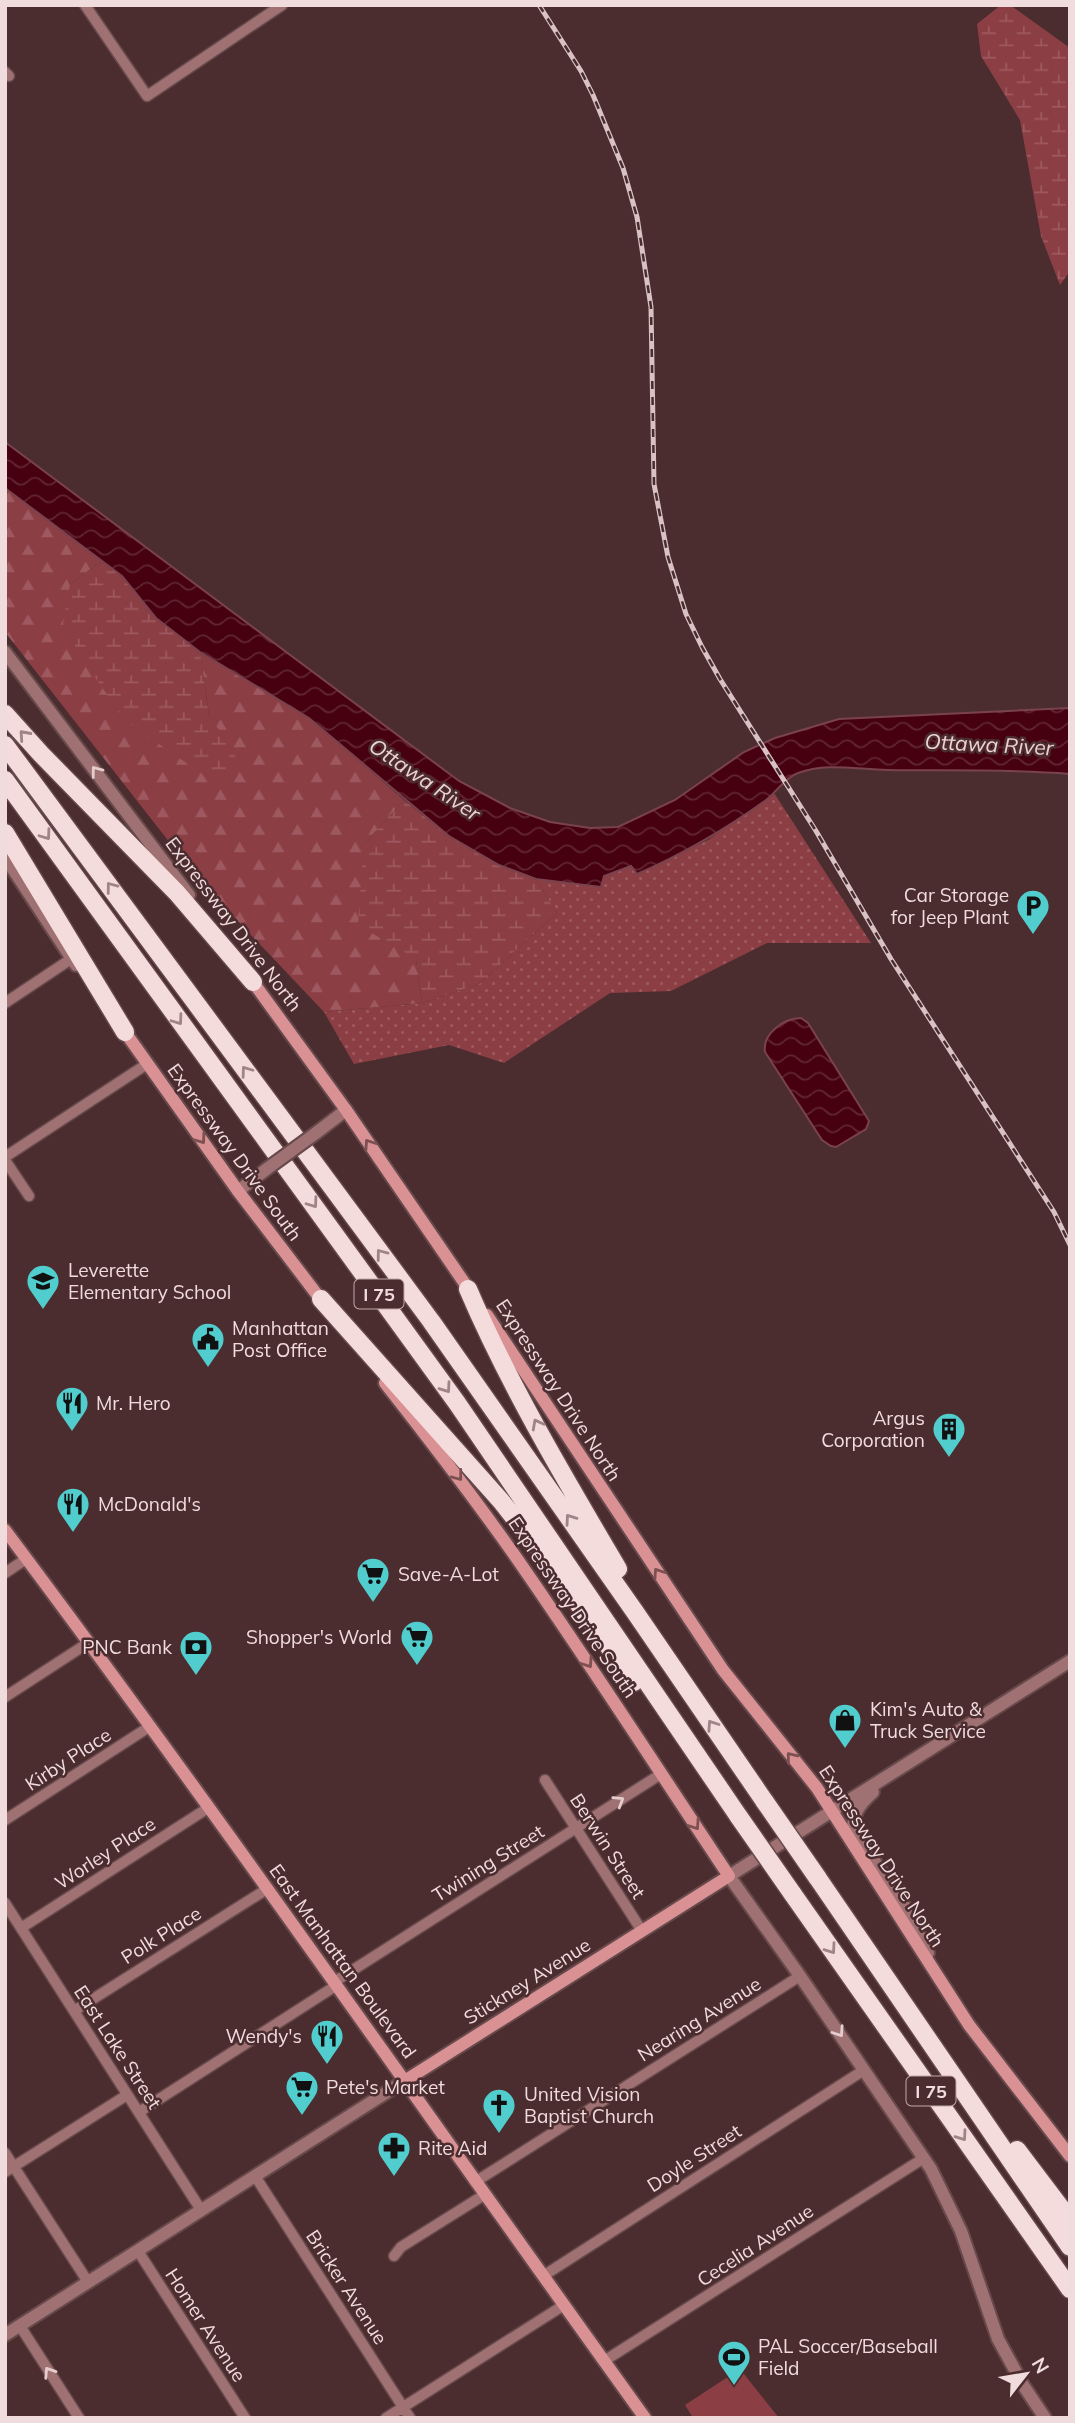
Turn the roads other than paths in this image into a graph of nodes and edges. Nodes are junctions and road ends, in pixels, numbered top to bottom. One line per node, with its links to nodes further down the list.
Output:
1 (85, 5): 2 (street)
2 (282, 5)
3 (5, 652): 10 (street, Expressway Drive North, one-way to 3)
4 (5, 714): 10 (highway, one-way to 4)
5 (5, 745): 24 (highway, I 75, one-way to 5)
6 (5, 780): 33 (highway, I 75, one-way to 33)
7 (5, 832): 12 (highway)
8 (5, 857): 9 (street, Expressway Drive South)
9 (71, 959): 11 (street); 12 (street, Expressway Drive South)
10 (253, 982): 14 (main road, Expressway Drive North)
11 (5, 1003)
12 (125, 1032): 13 (main road, Expressway Drive South)
13 (147, 1064): 15 (street); 16 (main road, Expressway Drive South, one-way to 16)
14 (346, 1111): 16 (street, bridge); 18 (main road, Expressway Drive North, one-way to 14)
15 (5, 1159): 17 (street)
16 (238, 1191): 19 (main road, Expressway Drive South)
17 (29, 1196)
18 (468, 1289): 24 (highway, one-way to 18); 32 (main road, Expressway Drive North, one-way to 18)
19 (321, 1300): 28 (main road, Expressway Drive South, one-way to 28); 33 (highway)
20 (5, 1531): 21 (main road, East Manhattan Boulevard)
21 (26, 1559): 22 (street); 23 (main road, East Manhattan Boulevard)
22 (5, 1573)
23 (88, 1643): 26 (street); 27 (main road, East Manhattan Boulevard)
24 (665, 1655): 44 (highway, I 75, one-way to 24, bridge)
25 (1070, 1661): 29 (street, Stickney Avenue)
26 (5, 1697)
27 (149, 1727): 31 (main road, East Manhattan Boulevard); 34 (street, Kirby Place)
28 (661, 1774): 35 (street, Twining Street, one-way to 28); 36 (main road, Expressway Drive South, one-way to 36)
29 (885, 1778): 32 (street, Stickney Avenue); 43 (street)
30 (545, 1780): 35 (street, Berwin Street)
31 (208, 1808): 37 (main road, East Manhattan Boulevard); 39 (street, Worley Place)
32 (831, 1812): 36 (street, Stickney Avenue); 43 (main road, Expressway Drive North)
33 (740, 1817): 64 (highway, I 75, one-way to 64, bridge)
34 (5, 1820)
35 (576, 1828): 40 (street, Berwin Street); 42 (street, Twining Street)
36 (729, 1876): 40 (main road, Stickney Avenue); 41 (street, Expressway Drive South)
37 (267, 1889): 42 (main road, East Manhattan Boulevard); 45 (street, Polk Place)
38 (5, 1903): 39 (street, East Lake Street)
39 (21, 1928): 45 (street, East Lake Street)
40 (642, 1931): 47 (main road, Stickney Avenue)
41 (800, 1976): 46 (street, Expressway Drive South, one-way to 46); 55 (street, Nearing Avenue)
42 (336, 1983): 47 (main road, East Manhattan Boulevard); 49 (street, Twining Street)
43 (944, 1988): 51 (main road, Expressway Drive North)
44 (893, 1989): 58 (highway); 59 (highway, I 75)
45 (74, 2011): 48 (street, East Lake Street)
46 (864, 2070): 52 (street, Expressway Drive South); 62 (street, Doyle Street)
47 (406, 2080): 54 (street, Stickney Avenue); 55 (main road, East Manhattan Boulevard)
48 (127, 2095): 49 (street, East Lake Street); 53 (street)
49 (139, 2112): 57 (street, East Lake Street)
50 (5, 2153): 53 (street)
51 (1070, 2157)
52 (924, 2158): 68 (street, Cecelia Avenue); 75 (street, Expressway Drive South)
53 (10, 2170): 63 (street)
54 (255, 2176): 57 (street, Stickney Avenue); 69 (street, Bricker Avenue)
55 (475, 2182): 56 (main road, East Manhattan Boulevard)
56 (484, 2194): 61 (street); 62 (main road, East Manhattan Boulevard)
57 (201, 2210): 60 (street, Stickney Avenue)
58 (1070, 2220)
59 (1070, 2247)
60 (138, 2250): 63 (street, Stickney Avenue); 72 (street, Homer Avenue)
61 (394, 2256)
62 (543, 2276): 65 (main road, East Manhattan Boulevard)
63 (88, 2283): 66 (street, Stickney Avenue)
64 (1070, 2289)
65 (564, 2305): 68 (main road, East Manhattan Boulevard); 69 (street)
66 (20, 2326): 67 (street, Stickney Avenue); 71 (street, one-way to 66)
67 (5, 2335)
68 (604, 2361): 70 (main road, East Manhattan Boulevard)
69 (403, 2407): 73 (street); 74 (street, Bricker Avenue)
70 (642, 2417)
71 (79, 2418)
72 (245, 2418)
73 (386, 2418)
74 (410, 2418)
75 (1045, 2418)

